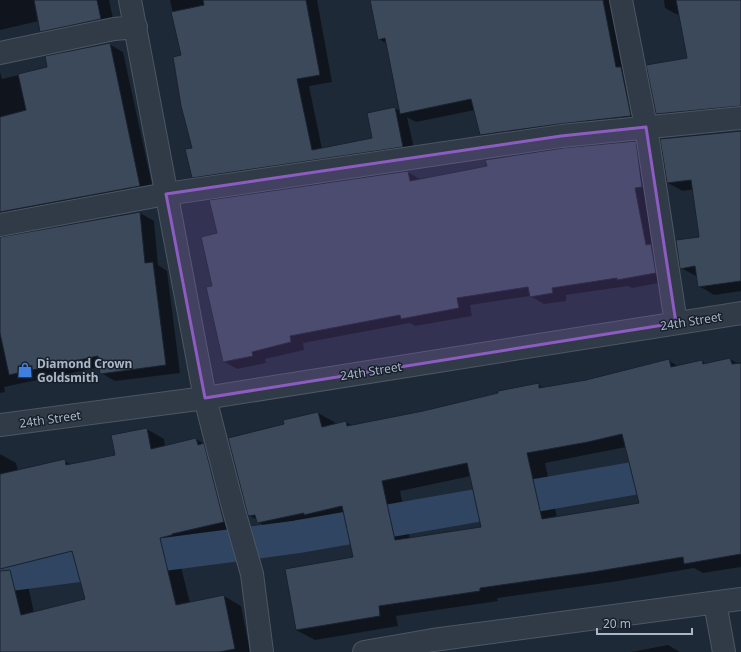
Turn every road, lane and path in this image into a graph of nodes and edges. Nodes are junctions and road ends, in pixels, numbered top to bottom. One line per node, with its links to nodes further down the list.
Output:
1 (130, 0): 3 (street)
2 (621, 0): 6 (street)
3 (136, 27): 4 (street); 7 (street)
4 (0, 53)
5 (741, 118): 6 (street)
6 (646, 127): 7 (street); 10 (street)
7 (166, 194): 8 (street); 11 (street)
8 (0, 225)
9 (741, 313): 10 (street, 24th Street)
10 (676, 323): 11 (street, 24th Street)
11 (205, 398): 12 (street, 24th Street); 16 (street)
12 (0, 425)
13 (741, 599): 14 (street)
14 (715, 603): 15 (street); 18 (street)
15 (434, 646): 17 (street)
16 (262, 652)
17 (364, 652)
18 (724, 652)

